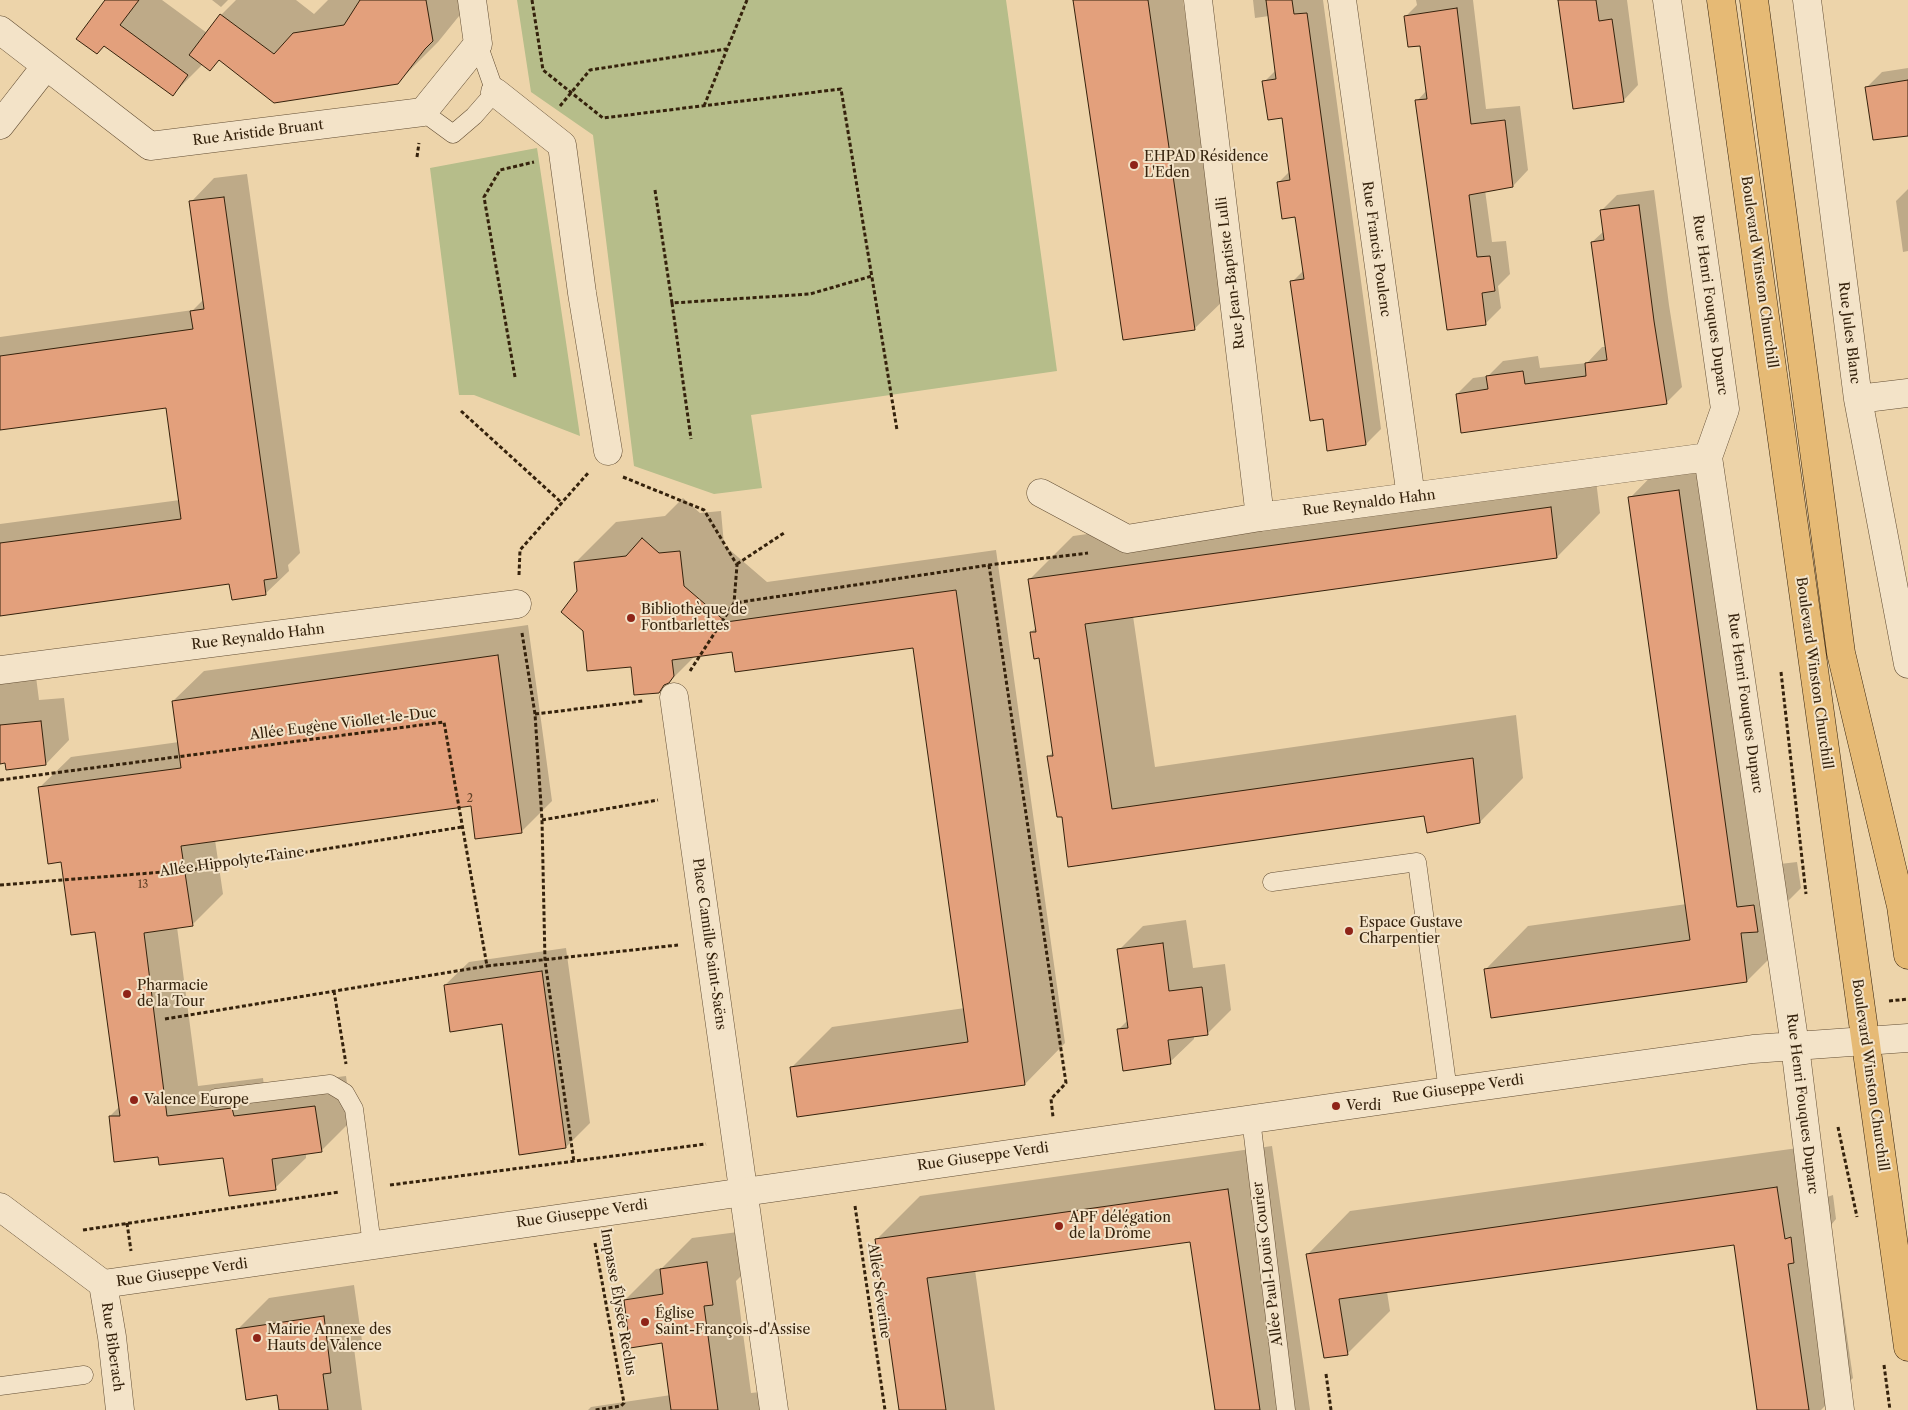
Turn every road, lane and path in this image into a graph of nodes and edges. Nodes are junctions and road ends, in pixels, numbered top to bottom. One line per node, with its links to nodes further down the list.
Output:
1 (472, 0): 11 (street)
2 (532, 0): 15 (path)
3 (747, 0): 12 (path)
4 (1198, 0): 36 (street, Rue Jean-Baptiste Lulli)
5 (1342, 0): 34 (street, Rue Francis Poulenc)
6 (1667, 0): 31 (street, Rue Henri Fouques Duparc)
7 (1721, 0): 62 (main road, Boulevard Winston Churchill)
8 (1754, 0): 56 (main road)
9 (1807, 0): 26 (street, Rue Jules Blanc)
10 (0, 30): 13 (street, Rue Aristide Bruant)
11 (478, 44): 14 (lane); 17 (street)
12 (726, 49): 15 (path); 16 (path)
13 (46, 66): 17 (street, Rue Aristide Bruant); 18 (street)
14 (495, 92): 17 (lane); 19 (street)
15 (572, 93): 16 (path); 19 (path)
16 (704, 106): 22 (path)
17 (423, 112)
18 (0, 124)
19 (542, 129): 30 (street)
20 (538, 161): 24 (path)
21 (655, 190): 23 (path)
22 (872, 276): 23 (path); 28 (path)
23 (672, 304): 29 (path)
24 (514, 377)
25 (1908, 393): 26 (street)
26 (1858, 399): 44 (street, Rue Jules Blanc)
27 (461, 411): 35 (path)
28 (897, 430)
29 (691, 440)
30 (608, 451): 35 (path)
31 (1708, 458): 34 (street, Rue Reynaldo Hahn); 63 (street, Rue Henri Fouques Duparc)
32 (622, 476): 39 (path)
33 (1040, 492): 38 (street)
34 (1411, 498): 36 (street, Rue Reynaldo Hahn)
35 (562, 503): 42 (path)
36 (1260, 517): 38 (street, Rue Reynaldo Hahn)
37 (784, 533): 39 (path)
38 (1127, 539): 40 (path)
39 (737, 564): 41 (path)
40 (990, 565): 41 (path); 69 (path)
41 (734, 603): 46 (path)
42 (517, 604): 45 (street, Rue Reynaldo Hahn); 47 (path)
43 (1780, 663): 54 (path)
44 (1908, 664)
45 (0, 670)
46 (674, 697): 47 (path); 49 (street, Place Camille Saint-Saëns)
47 (535, 714): 50 (path)
48 (0, 780): 51 (path, Allée Eugène Viollet-le-Duc)
49 (688, 795): 50 (path); 55 (street, Place Camille Saint-Saëns)
50 (542, 820): 57 (path)
51 (462, 827): 53 (path, Allée Hippolyte Taine); 58 (path, Allée Eugène Viollet-le-Duc)
52 (1272, 882): 65 (lane)
53 (0, 885)
54 (1806, 898)
55 (709, 941): 57 (path); 72 (street, Place Camille Saint-Saëns)
56 (1908, 955)
57 (545, 961): 58 (path); 70 (path)
58 (487, 966): 59 (path)
59 (334, 991): 60 (path); 64 (path)
60 (165, 1019)
61 (1908, 1038): 62 (street, Rue Giuseppe Verdi)
62 (1865, 1041): 63 (street, Rue Giuseppe Verdi); 78 (main road, Boulevard Winston Churchill)
63 (1796, 1046): 65 (street, Rue Giuseppe Verdi); 89 (street, Rue Henri Fouques Duparc)
64 (339, 1090): 66 (lane); 76 (lane)
65 (1448, 1091): 67 (street, Rue Giuseppe Verdi)
66 (216, 1098)
67 (1251, 1119): 69 (street, Rue Giuseppe Verdi); 87 (lane, Allée Paul-Louis Courier)
68 (1838, 1126): 75 (path)
69 (1057, 1146): 71 (street, Rue Giuseppe Verdi)
70 (574, 1162)
71 (851, 1176): 72 (street, Rue Giuseppe Verdi); 86 (path, Allée Séverine)
72 (743, 1191): 74 (street, Rue Giuseppe Verdi); 85 (street, Place Camille Saint-Saëns)
73 (0, 1206): 77 (street)
74 (590, 1213): 76 (street, Rue Giuseppe Verdi); 84 (path, Impasse Élysée Reclus)
75 (1859, 1224)
76 (372, 1245): 77 (street, Rue Giuseppe Verdi)
77 (103, 1284): 83 (street, Rue Biberach)
78 (1908, 1347)
79 (1884, 1364): 90 (path)
80 (1326, 1374): 88 (path)
81 (84, 1375): 82 (lane)
82 (0, 1386)
83 (120, 1410)
84 (596, 1410)
85 (774, 1410)
86 (885, 1410)
87 (1286, 1410)
88 (1331, 1410)
89 (1840, 1410)
90 (1890, 1410)

